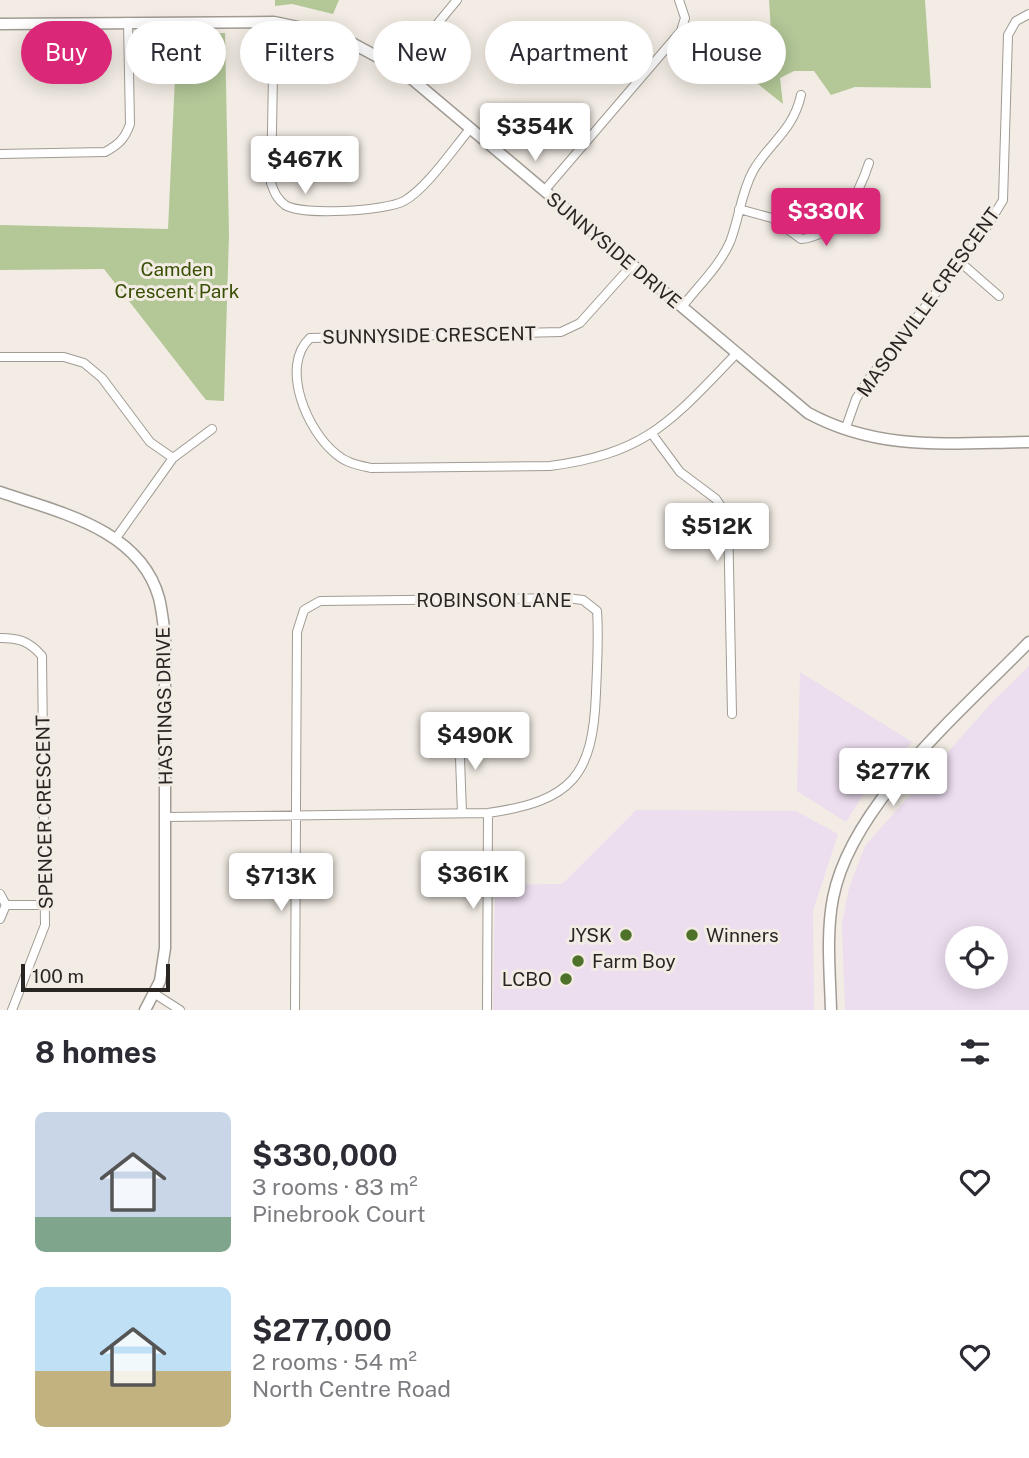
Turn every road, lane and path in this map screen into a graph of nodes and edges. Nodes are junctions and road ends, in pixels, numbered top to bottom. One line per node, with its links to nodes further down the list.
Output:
1 (457, 0): 4 (street)
2 (679, 0): 14 (street)
3 (1029, 14): 16 (street, MASONVILLE CRESCENT)
4 (439, 21)
5 (126, 22): 6 (street, SUNNYSIDE DRIVE)
6 (0, 24)
7 (129, 84): 12 (street)
8 (273, 84): 11 (street)
9 (418, 84): 11 (street, SUNNYSIDE DRIVE)
10 (802, 95): 15 (street)
11 (470, 129): 14 (street, SUNNYSIDE DRIVE)
12 (0, 154)
13 (869, 163): 15 (street)
14 (544, 191): 17 (street, SUNNYSIDE DRIVE)
15 (739, 209): 19 (street)
16 (960, 262): 18 (street); 23 (street, MASONVILLE CRESCENT)
17 (632, 265): 19 (street, SUNNYSIDE DRIVE); 24 (street, SUNNYSIDE CRESCENT)
18 (999, 296)
19 (682, 307): 20 (street, SUNNYSIDE DRIVE)
20 (737, 353): 23 (street, SUNNYSIDE DRIVE); 24 (street, SUNNYSIDE CRESCENT)
21 (0, 357): 26 (street)
22 (212, 429): 26 (street)
23 (845, 430): 25 (street, SUNNYSIDE DRIVE)
24 (652, 435): 31 (street)
25 (1029, 443)
26 (173, 458): 28 (street)
27 (0, 492): 28 (street, HASTINGS DRIVE)
28 (116, 538): 36 (street, HASTINGS DRIVE)
29 (0, 638): 39 (street, SPENCER CRESCENT)
30 (1029, 642): 47 (street)
31 (732, 715)
32 (450, 741): 33 (street)
33 (462, 813): 34 (street, ROBINSON LANE); 35 (street, ROBINSON LANE)
34 (488, 813): 35 (street, ROBINSON LANE); 46 (street)
35 (296, 816): 36 (street, ROBINSON LANE); 45 (street)
36 (166, 817): 41 (street, HASTINGS DRIVE)
37 (0, 894): 38 (street)
38 (6, 905): 39 (street); 40 (street)
39 (46, 905): 42 (street, SPENCER CRESCENT)
40 (0, 919)
41 (155, 993): 43 (street, HASTINGS DRIVE); 44 (street)
42 (12, 1010)
43 (145, 1010)
44 (180, 1010)
45 (295, 1010)
46 (487, 1010)
47 (831, 1010)

